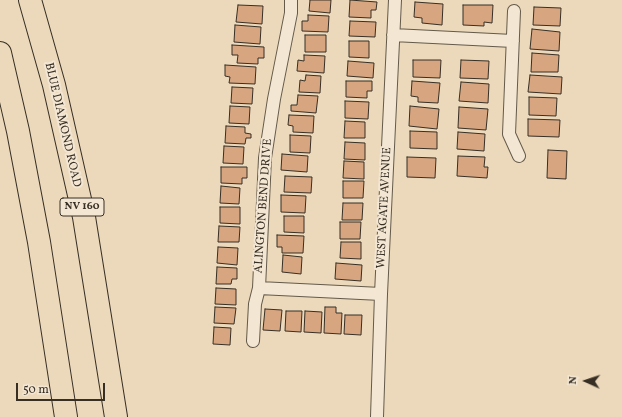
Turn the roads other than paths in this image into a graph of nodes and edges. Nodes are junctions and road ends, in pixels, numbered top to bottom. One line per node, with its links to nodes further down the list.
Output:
1 (30, 0): 15 (highway, BLUE DIAMOND ROAD / NV 160)
2 (291, 0): 9 (street, ALINGTON BEND DRIVE)
3 (395, 0): 5 (street, WEST AGATE AVENUE)
4 (514, 11): 6 (street)
5 (393, 35): 6 (street); 10 (street, WEST AGATE AVENUE)
6 (513, 40): 8 (street)
7 (0, 53): 11 (highway)
8 (519, 156)
9 (259, 288): 10 (street); 12 (street, ALINGTON BEND DRIVE)
10 (381, 294): 16 (street, WEST AGATE AVENUE)
11 (52, 329): 13 (highway); 14 (highway)
12 (253, 341)
13 (54, 417)
14 (66, 417)
15 (116, 417)
16 (377, 417)

